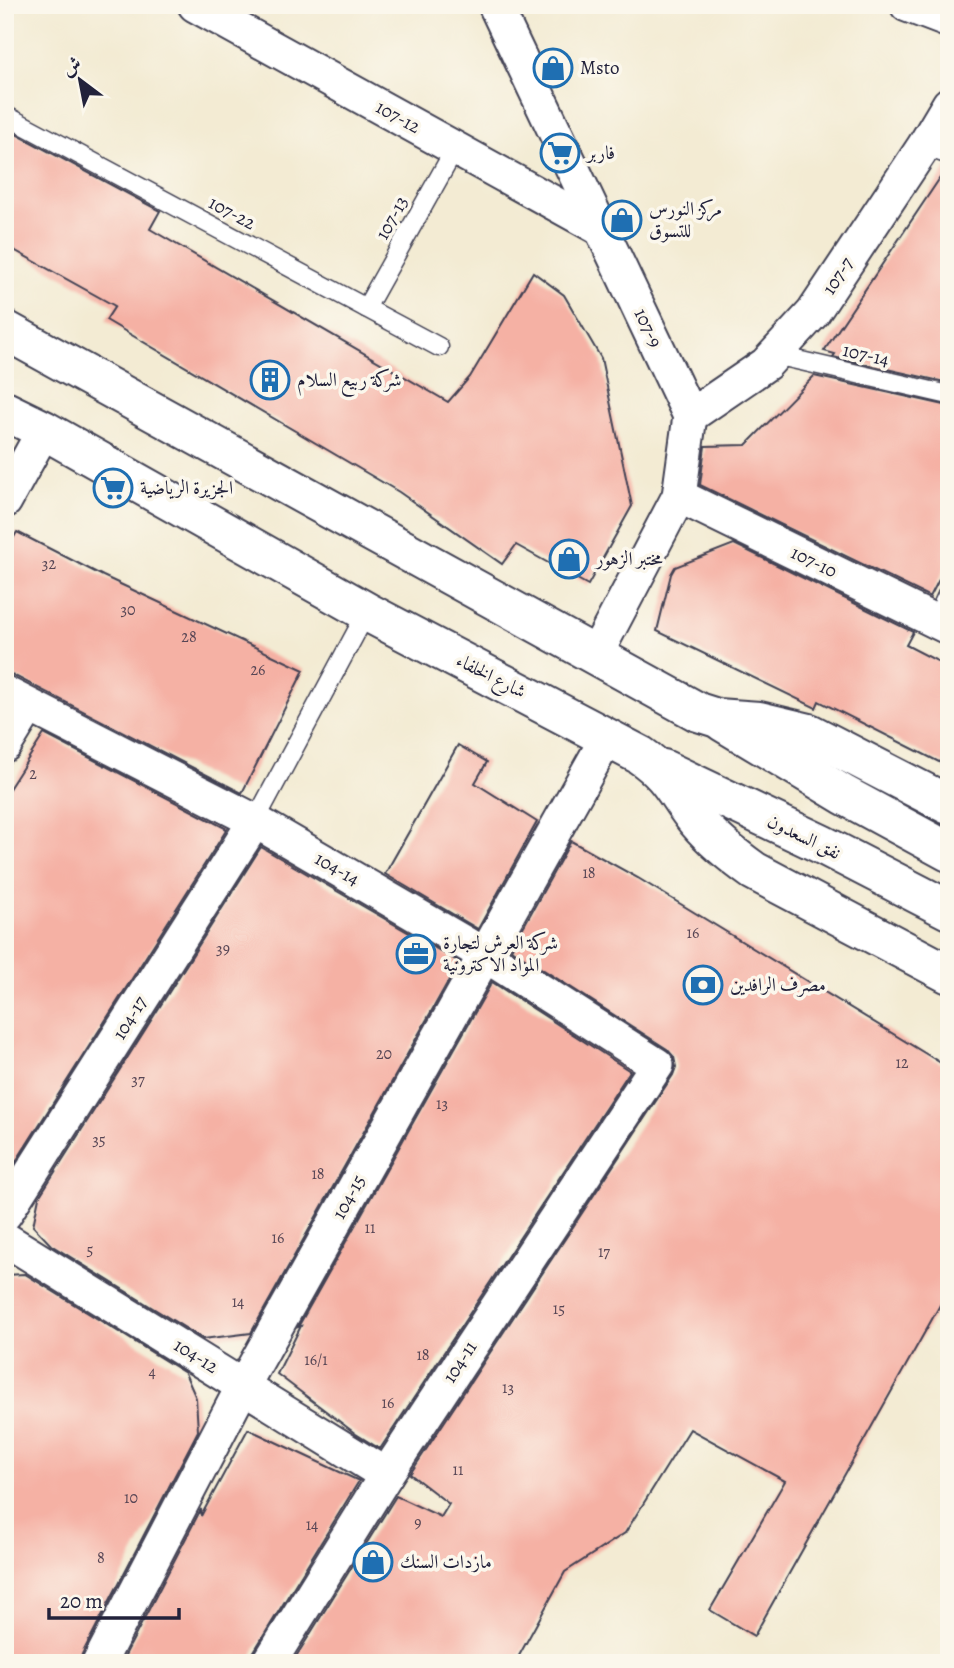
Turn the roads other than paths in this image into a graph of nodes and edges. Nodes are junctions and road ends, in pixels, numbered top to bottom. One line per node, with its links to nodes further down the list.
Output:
1 (195, 5): 7 (street, 107-12)
2 (495, 5): 9 (street, 107-9)
3 (907, 5): 4 (street)
4 (949, 21)
5 (949, 104): 8 (street, 107-7)
6 (5, 115): 10 (lane, 107-22)
7 (455, 149): 9 (street, 107-12); 10 (lane, 107-13)
8 (936, 150): 13 (street, 107-7)
9 (601, 229): 16 (street, 107-9)
10 (366, 308): 12 (lane, 107-22)
11 (5, 330): 23 (main road)
12 (439, 347)
13 (775, 355): 14 (lane, 107-14); 16 (street, 107-7)
14 (949, 395)
15 (5, 411): 17 (main road, شارع الخلفاء)
16 (690, 416): 18 (street)
17 (44, 430): 19 (street); 21 (main road, شارع الخلفاء)
18 (679, 496): 22 (street, 107-10); 23 (street)
19 (5, 501)
20 (949, 591): 22 (lane)
21 (368, 612): 26 (main road, شارع الخلفاء); 30 (lane)
22 (942, 624)
23 (596, 654): 25 (main road)
24 (17, 699): 27 (street); 30 (street, 104-14)
25 (717, 718): 29 (main road); 31 (main road)
26 (607, 736): 28 (main road, شارع الخلفاء); 33 (street, 104-15)
27 (5, 745)
28 (658, 767): 32 (main road, نفق السعدون); 34 (main road, شارع الخلفاء)
29 (949, 805)
30 (255, 821): 33 (street, 104-14); 36 (street, 104-17)
31 (949, 852)
32 (949, 910)
33 (485, 955): 35 (street, 104-14); 38 (street, 104-15)
34 (949, 974)
35 (657, 1065): 39 (street, 104-11)
36 (5, 1214)
37 (5, 1239): 38 (street, 104-12)
38 (243, 1385): 39 (street, 104-12); 40 (street, 104-15)
39 (386, 1475): 41 (street, 104-11)
40 (99, 1663)
41 (269, 1663)

